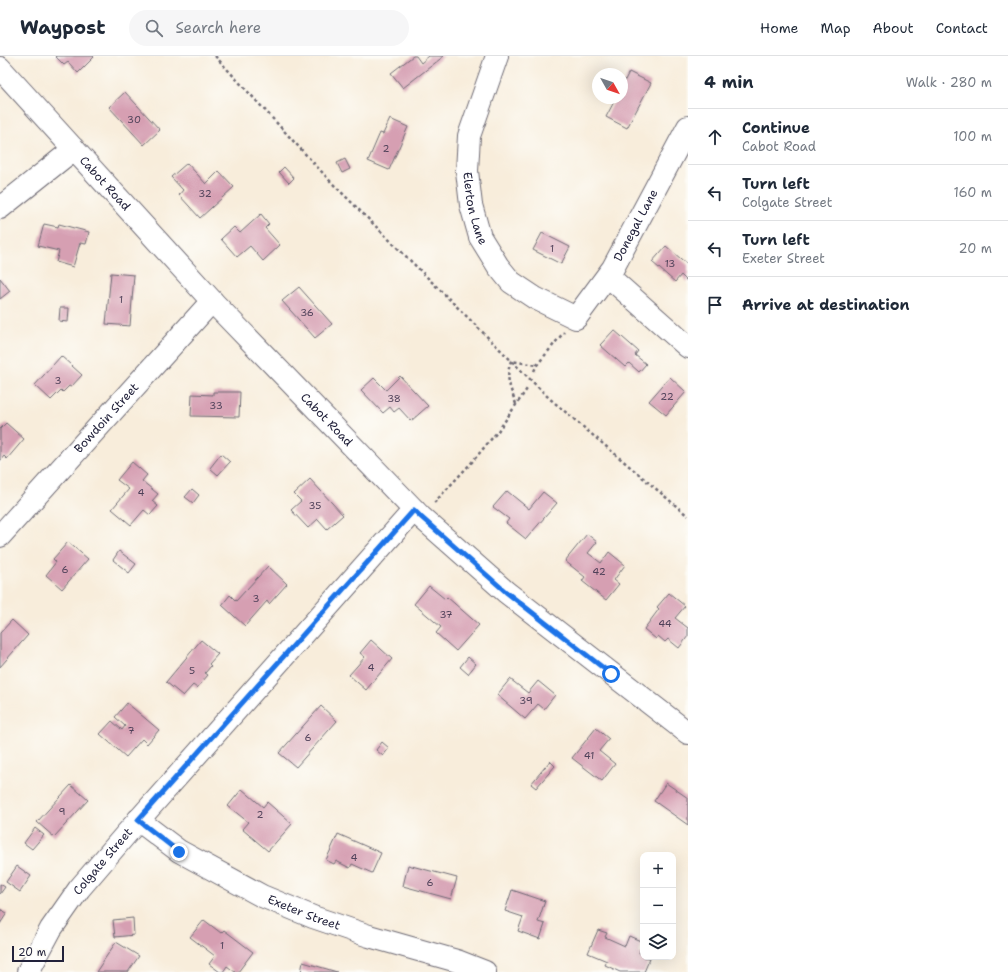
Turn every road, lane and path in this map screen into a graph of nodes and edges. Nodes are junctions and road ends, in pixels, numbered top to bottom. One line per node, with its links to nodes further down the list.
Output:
1 (215, 56): 11 (path)
2 (497, 56): 9 (street, Elerton Lane)
3 (0, 68): 5 (street, Cabot Road)
4 (688, 127): 7 (street, Donegal Lane)
5 (74, 149): 6 (street); 8 (street, Cabot Road)
6 (0, 208)
7 (608, 276): 9 (street, Donegal Lane); 10 (street)
8 (212, 301): 16 (street, Cabot Road); 18 (street, Bowdoin Street)
9 (576, 318): 12 (path)
10 (688, 347)
11 (511, 360): 12 (path); 15 (path); 17 (path)
12 (537, 365): 13 (path)
13 (534, 371)
14 (527, 389): 15 (path)
15 (516, 405): 16 (path)
16 (417, 514): 19 (street, Cabot Road); 20 (street, Colgate Street)
17 (688, 516)
18 (0, 536)
19 (688, 733)
20 (138, 820): 21 (street, Colgate Street); 22 (street, Exeter Street)
21 (28, 972)
22 (486, 972)

